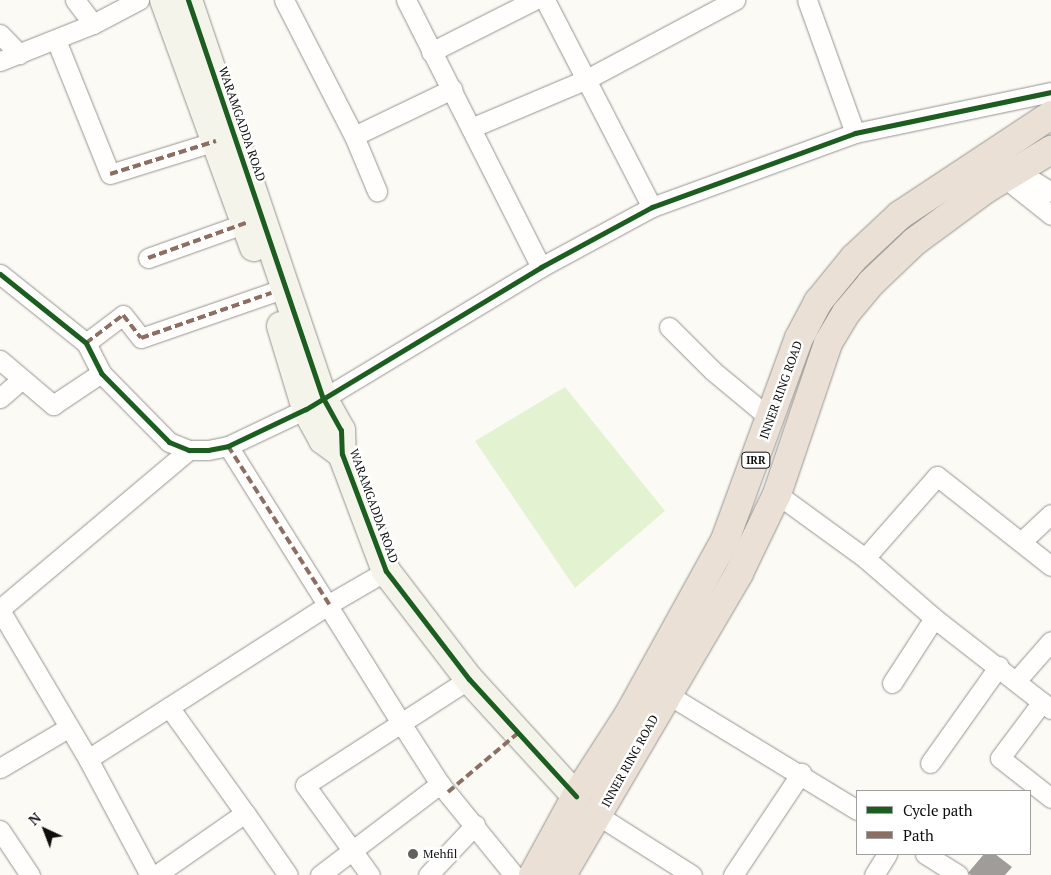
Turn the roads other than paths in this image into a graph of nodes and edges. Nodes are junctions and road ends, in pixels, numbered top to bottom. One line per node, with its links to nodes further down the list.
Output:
1 (75, 0): 11 (street)
2 (139, 0): 11 (street)
3 (164, 0): 24 (street, WARAMGADDA ROAD)
4 (188, 0): 42 (street, WARAMGADDA ROAD)
5 (284, 0): 23 (street)
6 (406, 0): 14 (street)
7 (534, 0): 14 (street)
8 (545, 0): 17 (street)
9 (807, 0): 22 (street)
10 (731, 1): 17 (street)
11 (93, 24): 13 (street)
12 (0, 34): 15 (street)
13 (56, 40): 15 (street); 24 (street)
14 (431, 52): 18 (street)
15 (19, 54): 16 (street)
16 (0, 62)
17 (587, 79): 21 (street); 29 (street)
18 (452, 89): 21 (street); 23 (street)
19 (1051, 92): 22 (street)
20 (1051, 115): 43 (highway, INNER RING ROAD / IRR)
21 (471, 128): 33 (street)
22 (854, 133): 29 (street)
23 (354, 136): 27 (street)
24 (216, 140): 31 (street, WARAMGADDA ROAD)
25 (1051, 150): 26 (highway, INNER RING ROAD / IRR)
26 (1011, 174): 28 (street); 30 (street); 46 (highway, INNER RING ROAD / IRR)
27 (377, 191)
28 (1051, 192)
29 (652, 207): 33 (street)
30 (1051, 216)
31 (246, 223): 32 (street); 35 (street, WARAMGADDA ROAD)
32 (148, 258)
33 (541, 267): 42 (street)
34 (0, 274): 37 (street)
35 (271, 293): 37 (street); 42 (street, WARAMGADDA ROAD)
36 (669, 327): 43 (street)
37 (86, 343): 39 (street)
38 (0, 360): 40 (street)
39 (100, 373): 40 (street); 45 (street)
40 (22, 379): 41 (street)
41 (0, 398)
42 (314, 404): 44 (street); 51 (street, WARAMGADDA ROAD)
43 (771, 419): 52 (highway, INNER RING ROAD / IRR)
44 (228, 446): 45 (street); 54 (street)
45 (189, 450): 55 (street)
46 (777, 494): 49 (street); 53 (highway, INNER RING ROAD / IRR)
47 (1051, 514): 48 (street)
48 (1021, 542): 49 (street); 50 (street)
49 (865, 558): 56 (street)
50 (1051, 566)
51 (386, 570): 54 (street); 59 (street, WARAMGADDA ROAD)
52 (706, 574): 53 (highway); 72 (highway, INNER RING ROAD / IRR)
53 (730, 589): 62 (highway, INNER RING ROAD / IRR)
54 (329, 604): 64 (street); 65 (street)
55 (0, 610): 66 (street)
56 (934, 618): 58 (street); 61 (street)
57 (1051, 641): 60 (street)
58 (1000, 666): 60 (street); 68 (street)
59 (469, 679): 65 (street); 72 (street, WARAMGADDA ROAD)
60 (1016, 681): 63 (street)
61 (892, 683)
62 (667, 694): 70 (street); 76 (highway, INNER RING ROAD / IRR)
63 (1046, 705): 73 (street)
64 (170, 707): 67 (street); 75 (street)
65 (401, 723): 71 (street); 79 (street)
66 (68, 728): 67 (street); 69 (street)
67 (88, 759): 83 (street)
68 (930, 763)
69 (0, 768)
70 (801, 774): 74 (street); 93 (street)
71 (440, 784): 77 (street); 79 (street)
72 (576, 796): 90 (highway, INNER RING ROAD / IRR)
73 (1051, 798)
74 (856, 809)
75 (245, 813): 84 (street); 85 (street)
76 (599, 816): 91 (highway, INNER RING ROAD / IRR); 92 (street)
77 (476, 824): 88 (street); 89 (street)
78 (0, 830): 82 (street)
79 (352, 852): 86 (street); 87 (street)
80 (886, 855): 94 (street)
81 (927, 855): 95 (street)
82 (30, 875)
83 (150, 875)
84 (156, 875)
85 (288, 875)
86 (320, 875)
87 (370, 875)
88 (428, 875)
89 (514, 875)
90 (533, 875)
91 (562, 875)
92 (692, 875)
93 (733, 875)
94 (874, 875)
95 (958, 875)

